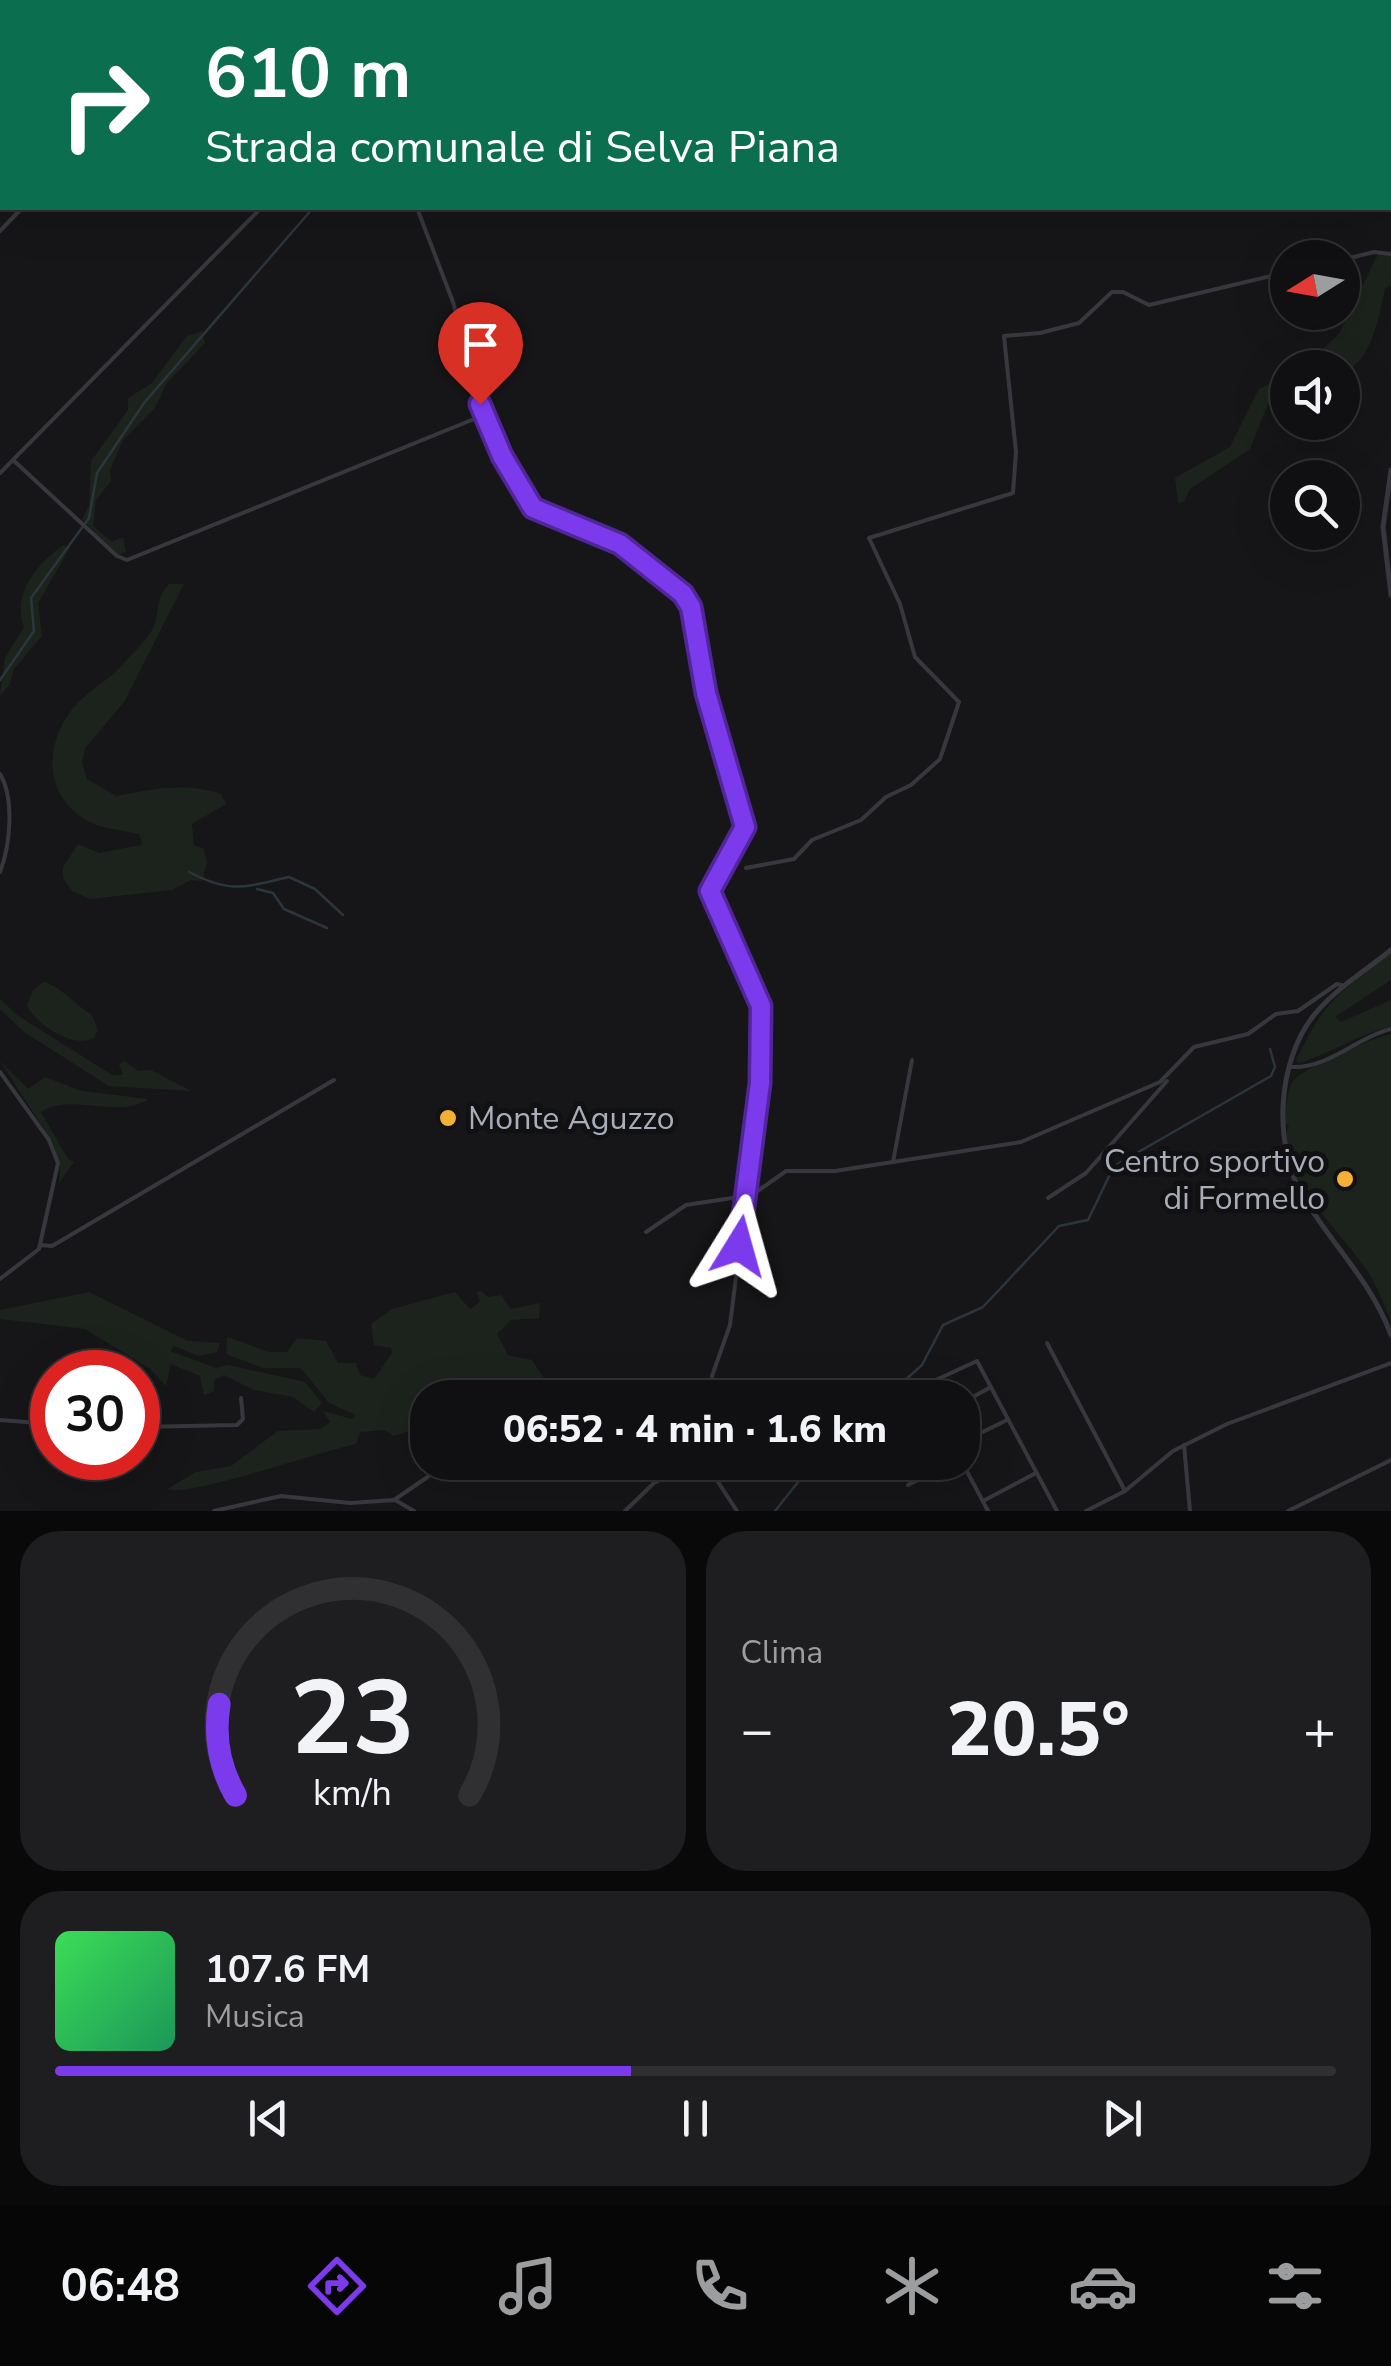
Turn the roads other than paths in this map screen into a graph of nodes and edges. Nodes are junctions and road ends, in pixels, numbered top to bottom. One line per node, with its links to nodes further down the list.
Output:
1 (20, 210): 4 (street)
2 (259, 210): 9 (street)
3 (418, 210): 8 (street)
4 (0, 231)
5 (1391, 254): 6 (street)
6 (1360, 258)
7 (1270, 276): 14 (street)
8 (484, 415): 9 (street); 25 (street)
9 (14, 460): 11 (street)
10 (1391, 470): 12 (street)
11 (0, 473)
12 (1391, 594)
13 (0, 774): 15 (street)
14 (746, 868)
15 (0, 872)
16 (1391, 950): 17 (street)
17 (1344, 986): 20 (street); 22 (street)
18 (1391, 1030): 20 (street)
19 (912, 1060): 24 (street)
20 (1292, 1067): 30 (street)
21 (0, 1072): 28 (street)
22 (1170, 1077): 24 (street); 26 (street)
23 (334, 1080): 28 (street)
24 (893, 1162): 25 (street)
25 (746, 1197): 27 (street); 33 (street)
26 (1048, 1198)
27 (646, 1232)
28 (40, 1245): 29 (street)
29 (0, 1279)
30 (1391, 1335)
31 (1046, 1343): 52 (street)
32 (1391, 1364): 43 (street)
33 (713, 1380)
34 (933, 1380): 35 (street)
35 (991, 1387): 36 (street); 39 (street)
36 (980, 1393)
37 (241, 1398): 41 (street)
38 (0, 1420): 40 (street)
39 (1008, 1420): 42 (street); 45 (street)
40 (30, 1422)
41 (160, 1427)
42 (980, 1433)
43 (1184, 1445): 52 (street); 62 (street)
44 (1391, 1460): 63 (street)
45 (1036, 1473): 54 (street); 60 (street)
46 (423, 1480): 53 (street)
47 (660, 1480): 57 (street)
48 (717, 1480): 58 (street)
49 (918, 1480): 51 (street)
50 (972, 1480): 54 (street)
51 (908, 1485)
52 (1125, 1491): 61 (street)
53 (394, 1500): 55 (street); 56 (street)
54 (983, 1501): 59 (street)
55 (214, 1511)
56 (414, 1511)
57 (624, 1511)
58 (738, 1511)
59 (988, 1511)
60 (1056, 1511)
61 (1086, 1511)
62 (1190, 1511)
63 (1288, 1511)

